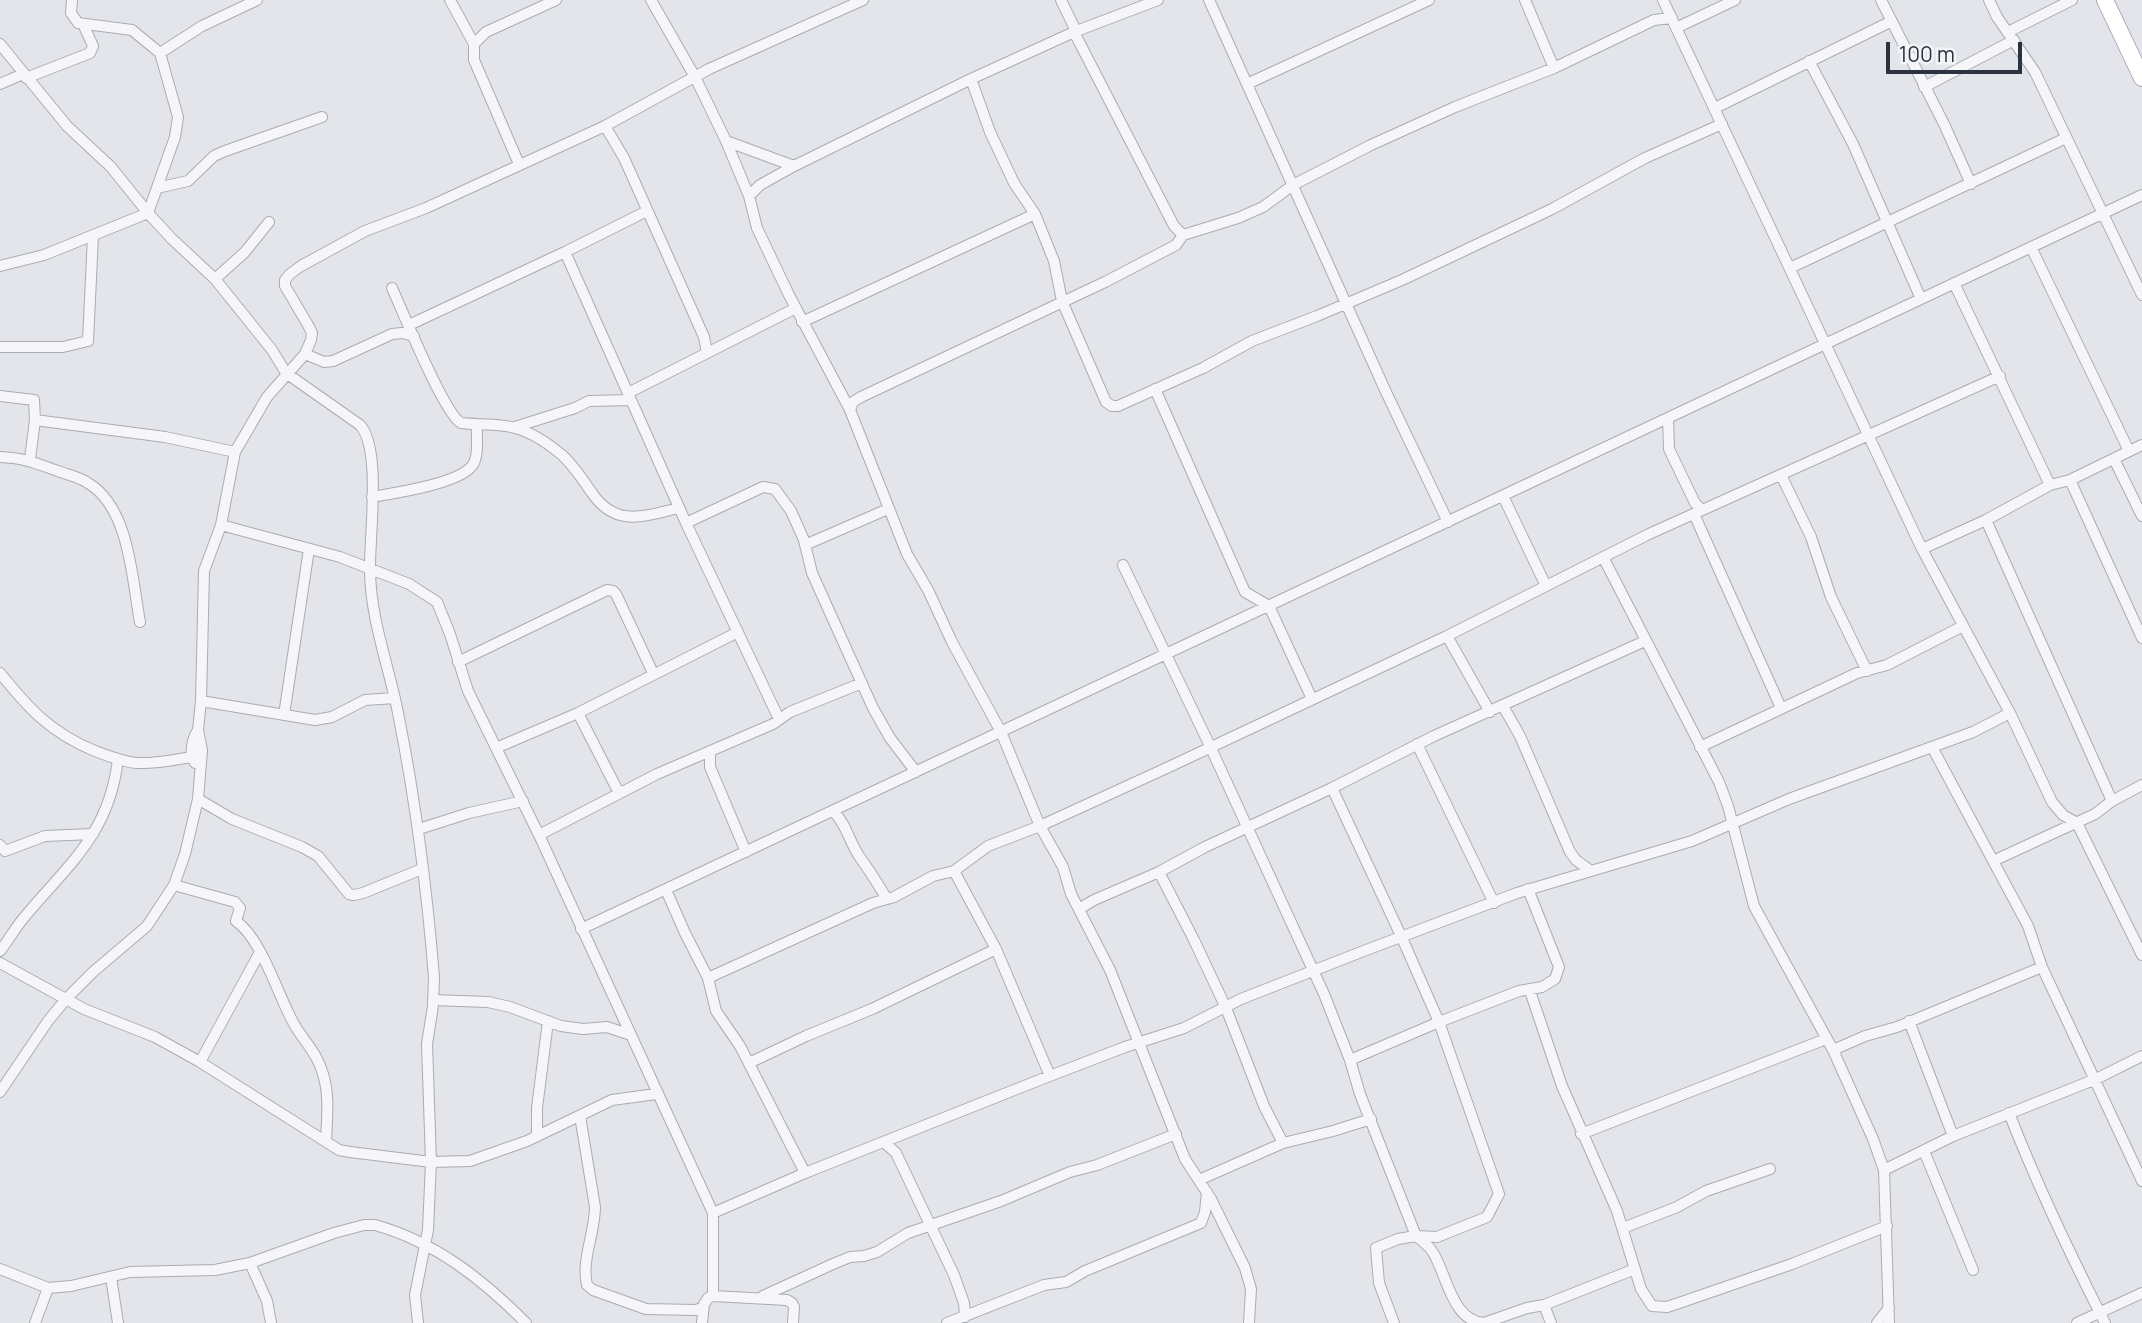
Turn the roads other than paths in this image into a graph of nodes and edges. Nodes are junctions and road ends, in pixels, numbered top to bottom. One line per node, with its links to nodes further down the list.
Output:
1 (72, 0): 21 (street)
2 (257, 0): 26 (street)
3 (450, 0): 25 (street)
4 (556, 0): 25 (street)
5 (651, 0): 30 (street)
6 (863, 0): 30 (street)
7 (1061, 0): 22 (street)
8 (1158, 0): 22 (street)
9 (1209, 0): 34 (street)
10 (1429, 0): 34 (street)
11 (1525, 0): 28 (street)
12 (1664, 0): 18 (street); 20 (street)
13 (1735, 0): 20 (street)
14 (1881, 0): 19 (street)
15 (1989, 0): 23 (street)
16 (2072, 0): 23 (street)
17 (2105, 0): 31 (street)
18 (1654, 20): 20 (street); 28 (street)
19 (1890, 22): 27 (street); 35 (street)
20 (1674, 23): 36 (street)
21 (83, 24): 26 (street); 29 (street)
22 (1075, 31): 32 (street); 55 (street)
23 (2011, 36): 35 (street); 40 (street)
24 (0, 44): 29 (street)
25 (474, 44): 42 (street)
26 (160, 53): 46 (street)
27 (1809, 61): 36 (street); 54 (street)
28 (1554, 68): 45 (street)
29 (24, 76): 33 (street); 50 (street)
30 (695, 77): 39 (street); 41 (street)
31 (2142, 78)
32 (971, 79): 43 (street); 51 (street)
33 (0, 84)
34 (1247, 84): 45 (street)
35 (1924, 87): 44 (street)
36 (1714, 108): 38 (street)
37 (322, 117): 46 (street)
38 (1722, 124): 62 (street); 69 (street)
39 (605, 126): 42 (street); 49 (street)
40 (2066, 138): 44 (street); 52 (street)
41 (726, 141): 43 (street); 48 (street)
42 (519, 164): 77 (street)
43 (794, 166): 48 (street)
44 (1971, 184): 54 (street)
45 (1293, 185): 56 (street); 69 (street)
46 (157, 188): 50 (street)
47 (2142, 195): 52 (street)
48 (749, 196): 70 (street)
49 (647, 211): 60 (street); 76 (street)
50 (148, 213): 57 (street); 63 (street)
51 (1035, 214): 68 (street); 71 (street)
52 (2102, 214): 58 (street); 66 (street)
53 (269, 222): 63 (street)
54 (1886, 224): 62 (street); 67 (street)
55 (1174, 226): 56 (street); 59 (street)
56 (1183, 235): 59 (street)
57 (93, 236): 61 (street); 75 (street)
58 (2031, 247): 64 (street); 90 (street)
59 (1166, 250): 68 (street)
60 (565, 252): 72 (street); 82 (street)
61 (0, 266)
62 (1790, 268): 74 (street)
63 (215, 279): 78 (street)
64 (1954, 284): 67 (street); 79 (street)
65 (392, 288): 72 (street)
66 (2142, 295)
67 (1922, 299): 74 (street)
68 (1062, 302): 80 (street); 83 (street)
69 (1347, 303): 80 (street); 105 (street)
70 (796, 308): 71 (street); 76 (street)
71 (802, 322): 83 (street)
72 (409, 325): 73 (street)
73 (414, 336): 77 (street); 86 (street)
74 (1826, 344): 84 (street); 88 (street)
75 (0, 347)
76 (707, 353): 82 (street)
77 (305, 354): 78 (street)
78 (286, 373): 91 (street); 99 (street)
79 (2000, 376): 88 (street); 97 (street)
80 (1155, 389): 115 (street)
81 (0, 396): 85 (street)
82 (629, 396): 87 (street); 100 (street)
83 (849, 410): 101 (street)
84 (1668, 418): 98 (street); 102 (street)
85 (35, 419): 91 (street); 93 (street)
86 (477, 425): 87 (street); 99 (street)
87 (515, 427): 100 (street)
88 (1869, 436): 95 (street); 110 (street)
89 (2142, 445): 90 (street)
90 (2129, 451): 94 (street)
91 (235, 452): 107 (street)
92 (0, 457): 93 (street)
93 (30, 459): 116 (street)
94 (2114, 459): 96 (street); 103 (street)
95 (1781, 475): 102 (street); 124 (street)
96 (2070, 480): 97 (street); 120 (street)
97 (2050, 485): 104 (street)
98 (1503, 496): 105 (street); 114 (street)
99 (372, 497): 113 (street)
100 (679, 508): 106 (street)
101 (888, 509): 108 (street); 139 (street)
102 (1698, 512): 111 (street); 132 (street)
103 (2142, 516)
104 (1986, 520): 110 (street); 157 (street)
105 (1448, 522): 115 (street)
106 (686, 523): 108 (street); 118 (street)
107 (221, 526): 109 (street); 130 (street)
108 (805, 545): 127 (street)
109 (309, 549): 113 (street); 136 (street)
110 (1922, 549): 117 (street)
111 (1603, 557): 114 (street); 121 (street)
112 (1123, 565): 122 (street)
113 (370, 569): 123 (street); 128 (street)
114 (1546, 586): 119 (street)
115 (1269, 606): 122 (street); 129 (street)
116 (140, 622)
117 (1963, 626): 124 (street); 135 (street)
118 (738, 632): 126 (street); 137 (street)
119 (1447, 636): 129 (street); 133 (street)
120 (2142, 638)
121 (1645, 641): 131 (street); 142 (street)
122 (1164, 654): 139 (street); 141 (street)
123 (458, 662): 126 (street); 144 (street)
124 (1867, 671): 132 (street)
125 (0, 673): 148 (street)
126 (653, 673): 134 (street)
127 (862, 683): 137 (street); 151 (street)
128 (396, 698): 136 (street); 163 (street)
129 (1312, 699): 141 (street)
130 (201, 701): 136 (street); 138 (street)
131 (1503, 706): 133 (street); 168 (street)
132 (1781, 708): 142 (street)
133 (1490, 712): 140 (street)
134 (578, 713): 144 (street); 154 (street)
135 (2010, 713): 143 (street); 160 (street)
136 (284, 715)
137 (779, 719): 145 (street)
138 (198, 730): 146 (street); 150 (street)
139 (1001, 732): 151 (street); 161 (street)
140 (1417, 744): 153 (street); 179 (street)
141 (1210, 746): 161 (street); 162 (street)
142 (1700, 747): 159 (street)
143 (1932, 747): 159 (street); 169 (street)
144 (496, 748): 156 (street)
145 (710, 751): 147 (street); 149 (street)
146 (191, 757): 148 (street); 150 (street)
147 (695, 758): 149 (street); 154 (street)
148 (118, 759): 164 (street)
149 (710, 767): 167 (street)
150 (200, 770): 155 (street)
151 (916, 772): 158 (street)
152 (2142, 785): 157 (street)
153 (1332, 788): 162 (street); 182 (street)
154 (619, 793): 165 (street)
155 (198, 799): 170 (street); 175 (street)
156 (523, 801): 163 (street); 165 (street)
157 (2112, 801): 160 (street)
158 (837, 814): 167 (street); 178 (street)
159 (1733, 824): 172 (street); 201 (street)
160 (2077, 824): 169 (street); 186 (street)
161 (1040, 826): 171 (street); 180 (street)
162 (1246, 828): 173 (street); 189 (street)
163 (419, 829): 170 (street)
164 (93, 834): 166 (street); 184 (street)
165 (539, 835): 181 (street)
166 (0, 845)
167 (746, 852): 177 (street)
168 (1576, 860): 172 (street); 174 (street)
169 (1993, 861): 188 (street)
170 (422, 869): 193 (street)
171 (954, 871): 178 (street); 183 (street)
172 (1591, 871): 174 (street)
173 (1158, 872): 180 (street); 195 (street)
174 (1572, 876): 176 (street)
175 (174, 885): 185 (street); 192 (street)
176 (1528, 889): 179 (street); 191 (street)
177 (666, 890): 181 (street); 190 (street)
178 (887, 900): 190 (street)
179 (1494, 903): 182 (street)
180 (1079, 909): 202 (street)
181 (581, 929): 194 (street)
182 (1402, 938): 189 (street); 198 (street)
183 (996, 949): 207 (street); 208 (street)
184 (0, 951)
185 (260, 952): 206 (street); 220 (street)
186 (2142, 954)
187 (0, 963): 192 (street)
188 (2042, 967): 197 (street); 209 (street)
189 (1312, 972): 195 (street); 205 (street)
190 (708, 978): 207 (street)
191 (1530, 991): 198 (street); 216 (street)
192 (66, 999): 206 (street); 210 (street)
193 (433, 999): 196 (street); 225 (street)
194 (619, 1008): 199 (street); 200 (street)
195 (1226, 1008): 202 (street); 222 (street)
196 (548, 1021): 199 (street); 217 (street)
197 (1909, 1021): 203 (street); 219 (street)
198 (1439, 1022): 205 (street); 238 (street)
199 (607, 1027): 200 (street)
200 (631, 1035): 211 (street)
201 (1826, 1039): 203 (street); 216 (street)
202 (1139, 1042): 208 (street); 215 (street)
203 (1833, 1050): 227 (street)
204 (2142, 1056): 209 (street)
205 (1350, 1060): 214 (street)
206 (200, 1062): 220 (street)
207 (749, 1063): 228 (street)
208 (1050, 1076): 218 (street)
209 (2096, 1079): 212 (street); 230 (street)
210 (0, 1092)
211 (656, 1094): 213 (street); 232 (street)
212 (2009, 1113): 219 (street); 251 (street)
213 (580, 1116): 217 (street); 248 (street)
214 (1371, 1119): 222 (street); 238 (street)
215 (1175, 1133): 229 (street); 234 (street)
216 (1581, 1134): 236 (street)
217 (537, 1136): 225 (street)
218 (900, 1136): 221 (street); 224 (street)
219 (1953, 1136): 223 (street)
220 (326, 1141): 225 (street)
221 (884, 1142): 224 (street); 228 (street)
222 (1283, 1143): 229 (street)
223 (1924, 1151): 227 (street); 243 (street)
224 (896, 1153): 234 (street)
225 (431, 1163): 239 (street)
226 (1770, 1169): 236 (street)
227 (1884, 1170): 235 (street)
228 (805, 1173): 232 (street)
229 (1199, 1180): 231 (street)
230 (2142, 1181)
231 (1207, 1192): 233 (street); 237 (street)
232 (713, 1213): 248 (street)
233 (1201, 1223): 237 (street); 252 (street)
234 (929, 1225): 247 (street); 252 (street)
235 (1887, 1226): 242 (street); 250 (street)
236 (1623, 1228): 242 (street)
237 (1226, 1229): 261 (street)
238 (1416, 1236): 249 (street); 262 (street)
239 (426, 1246): 240 (street); 256 (street); 257 (street)
240 (250, 1263): 244 (street); 255 (street)
241 (0, 1269): 245 (street)
242 (1635, 1269): 249 (street)
243 (1973, 1270)
244 (111, 1277): 245 (street); 254 (street)
245 (48, 1288): 253 (street)
246 (2142, 1293): 251 (street)
247 (760, 1298): 248 (street); 259 (street)
248 (709, 1300): 258 (street)
249 (1544, 1305): 263 (street)
250 (1889, 1308): 264 (street); 265 (street)
251 (2099, 1312): 266 (street); 267 (street)
252 (965, 1317): 260 (street)
253 (35, 1323)
254 (118, 1323)
255 (271, 1323)
256 (418, 1323)
257 (526, 1323)
258 (702, 1323)
259 (793, 1323)
260 (947, 1323)
261 (1250, 1323)
262 (1394, 1323)
263 (1551, 1323)
264 (1877, 1323)
265 (1889, 1323)
266 (2077, 1323)
267 (2105, 1323)

